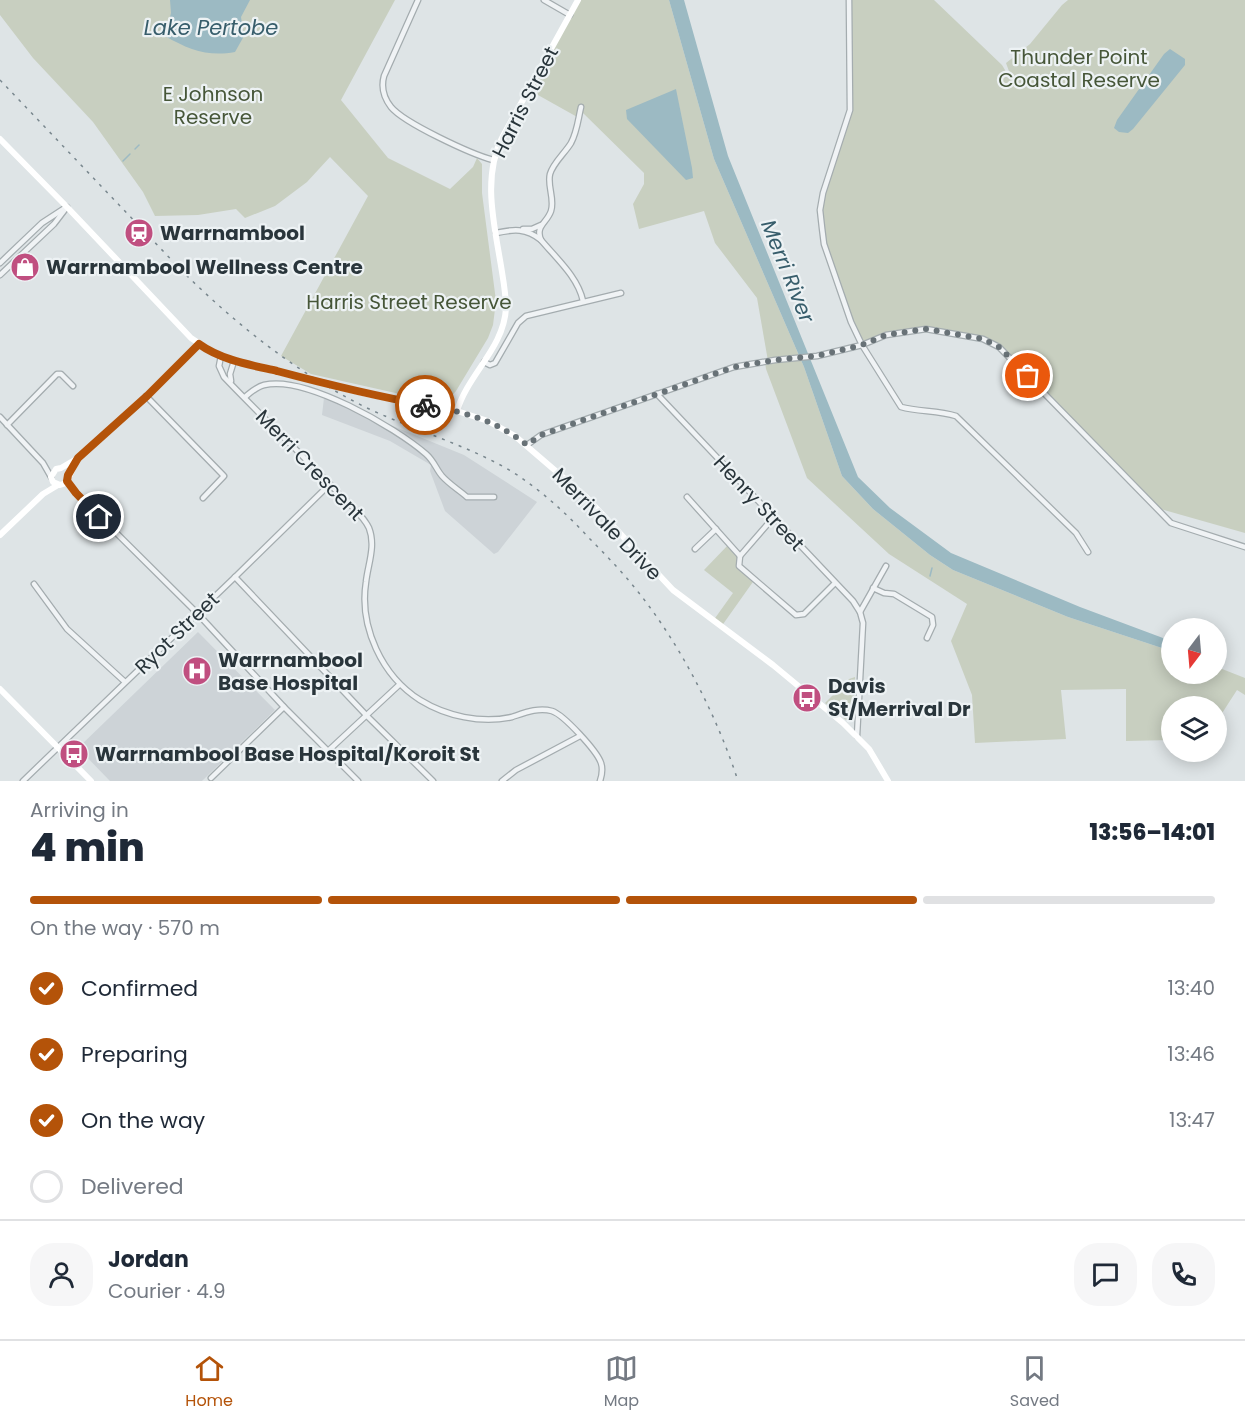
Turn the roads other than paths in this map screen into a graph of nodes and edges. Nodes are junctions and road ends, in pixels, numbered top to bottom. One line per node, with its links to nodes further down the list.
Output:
1 (418, 0): 8 (street)
2 (544, 0): 5 (street)
3 (578, 0): 5 (street, Harris Street)
4 (849, 0): 19 (street)
5 (570, 15): 8 (street, Harris Street)
6 (581, 107): 10 (street)
7 (0, 139): 9 (street, Merrivale Drive)
8 (493, 160): 12 (street, Harris Street)
9 (67, 207): 14 (street); 15 (street); 18 (street, Merrivale Drive)
10 (543, 223): 11 (street); 13 (street)
11 (514, 229): 12 (street); 13 (street)
12 (496, 233): 22 (street, Harris Street)
13 (545, 244): 17 (street)
14 (0, 263)
15 (0, 275)
16 (621, 293): 17 (street)
17 (583, 301): 22 (street)
18 (199, 344): 20 (street, Merrivale Drive); 26 (street)
19 (862, 345): 25 (street); 45 (street); 47 (street)
20 (221, 356): 21 (street, Merrivale Drive); 24 (street, Merri Crescent)
21 (234, 361): 24 (street); 28 (street, Merrivale Drive)
22 (484, 362): 28 (street, Harris Street)
23 (73, 386): 30 (street)
24 (234, 386): 27 (street, Merri Crescent)
25 (657, 394): 31 (street); 42 (street, Henry Street)
26 (147, 396): 32 (street); 41 (street)
27 (245, 398): 37 (street, Merri Crescent); 39 (street)
28 (457, 411): 31 (street, Merrivale Drive)
29 (0, 417): 30 (street)
30 (7, 424): 33 (street)
31 (527, 445): 63 (street, Merrivale Drive)
32 (78, 458): 34 (street); 36 (street)
33 (44, 463): 34 (street); 35 (street)
34 (58, 469): 35 (street); 36 (street)
35 (51, 478): 36 (street); 38 (street)
36 (64, 481): 38 (street); 55 (street)
37 (330, 484): 50 (street, Ryot Street); 58 (street, Merri Crescent)
38 (43, 494): 44 (street)
39 (494, 497)
40 (687, 497): 43 (street)
41 (203, 498)
42 (773, 518): 48 (street); 52 (street, Henry Street)
43 (716, 529): 46 (street); 48 (street)
44 (0, 535)
45 (1245, 547)
46 (695, 549)
47 (1088, 552)
48 (740, 556): 52 (street)
49 (886, 566): 53 (street)
50 (236, 577): 55 (street, Ryot Street); 61 (street)
51 (34, 584): 57 (street)
52 (835, 584): 54 (street, Henry Street)
53 (873, 588): 54 (street); 56 (street)
54 (860, 612): 63 (street)
55 (197, 613): 57 (street, Ryot Street); 60 (street)
56 (927, 638)
57 (125, 682): 64 (street, Ryot Street)
58 (399, 684): 61 (street); 62 (street, Merri Crescent)
59 (0, 689): 64 (street)
60 (284, 707): 65 (street); 66 (street)
61 (367, 716): 65 (street); 70 (street)
62 (580, 736): 71 (street); 72 (street, Merri Crescent)
63 (857, 736): 73 (street, Merrivale Drive)
64 (59, 748): 67 (street, Ryot Street); 68 (street)
65 (328, 751): 69 (street)
66 (211, 778)
67 (23, 781)
68 (91, 781)
69 (358, 781)
70 (433, 781)
71 (502, 781)
72 (600, 781)
73 (888, 781)

